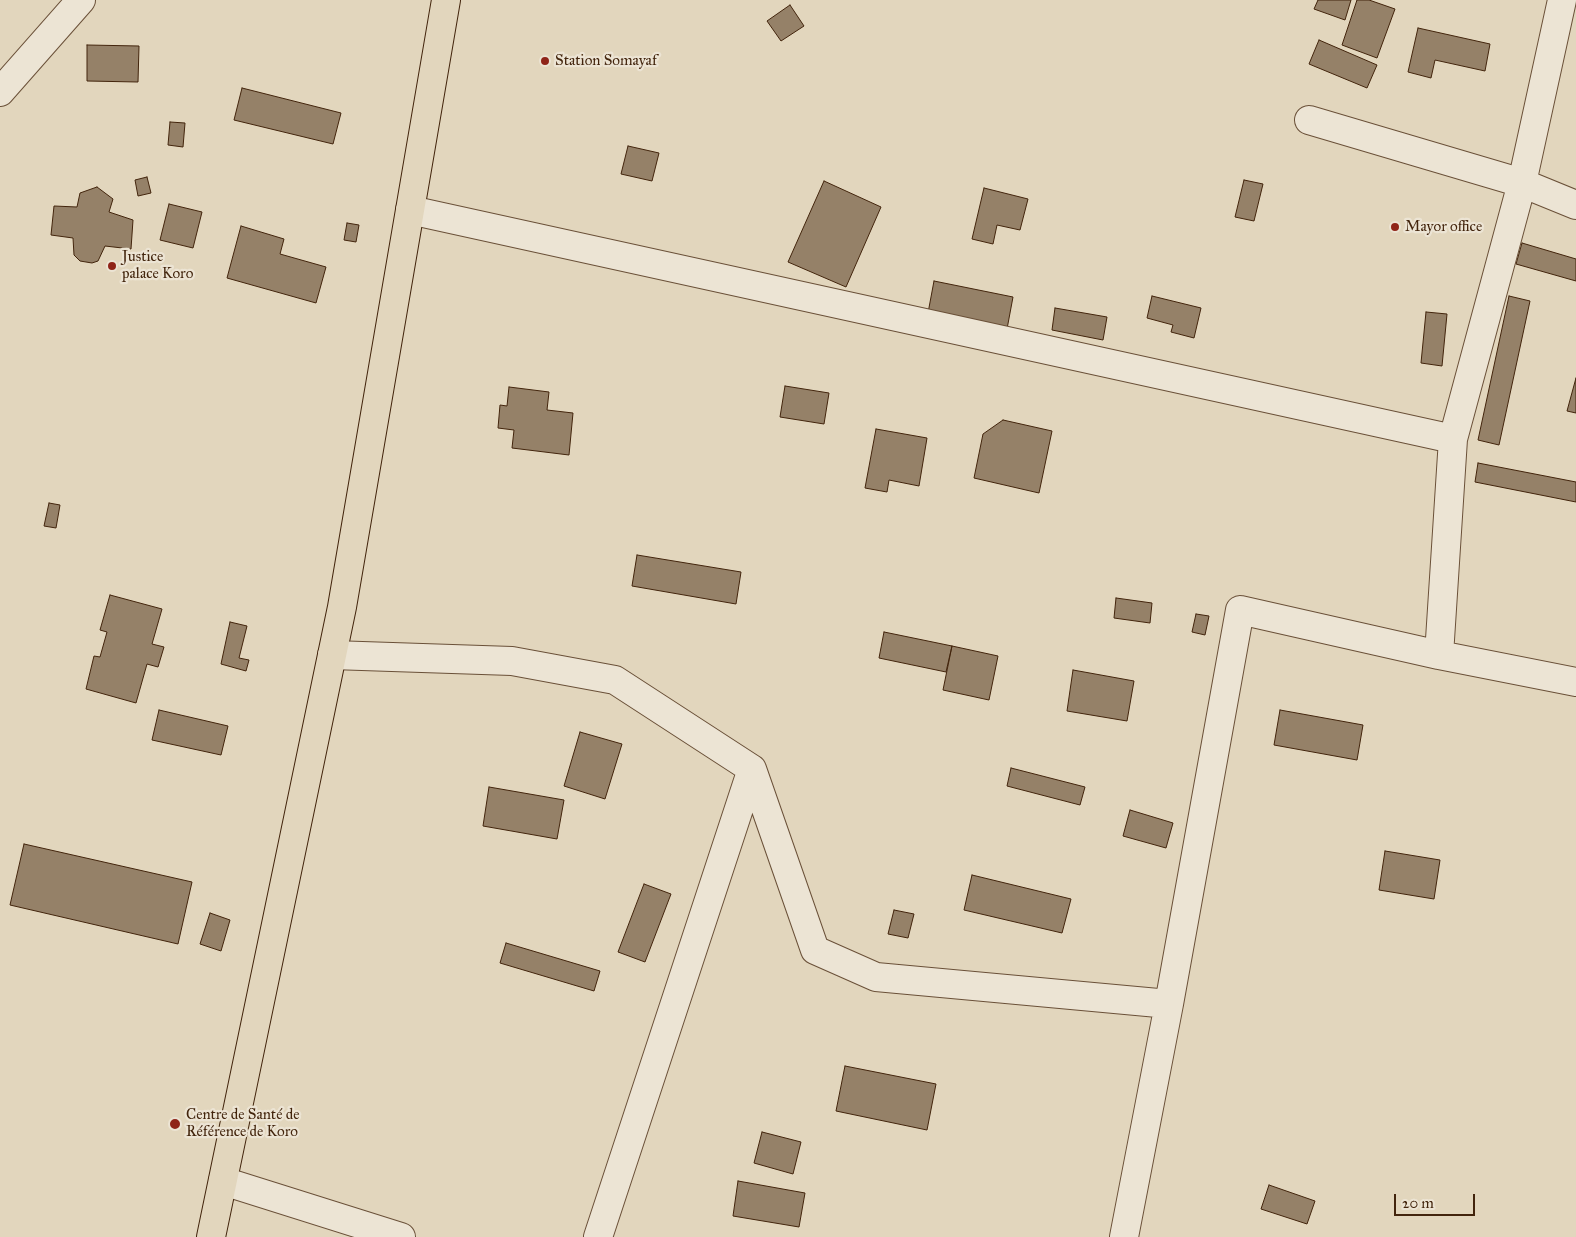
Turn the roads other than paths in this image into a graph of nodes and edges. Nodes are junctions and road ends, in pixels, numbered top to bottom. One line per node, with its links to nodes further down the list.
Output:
1 (81, 0): 4 (street)
2 (446, 0): 8 (main road)
3 (1562, 0): 6 (street)
4 (0, 92)
5 (1309, 120): 6 (street)
6 (1522, 183): 7 (street); 9 (street)
7 (1576, 205)
8 (410, 210): 9 (street); 10 (main road)
9 (1453, 439): 11 (street)
10 (332, 655): 13 (street); 15 (main road)
11 (1439, 655): 12 (street); 14 (street)
12 (1576, 682)
13 (752, 770): 14 (street); 18 (street)
14 (1169, 1004): 19 (street)
15 (223, 1181): 16 (main road); 17 (street)
16 (211, 1237)
17 (401, 1237)
18 (598, 1237)
19 (1124, 1237)

